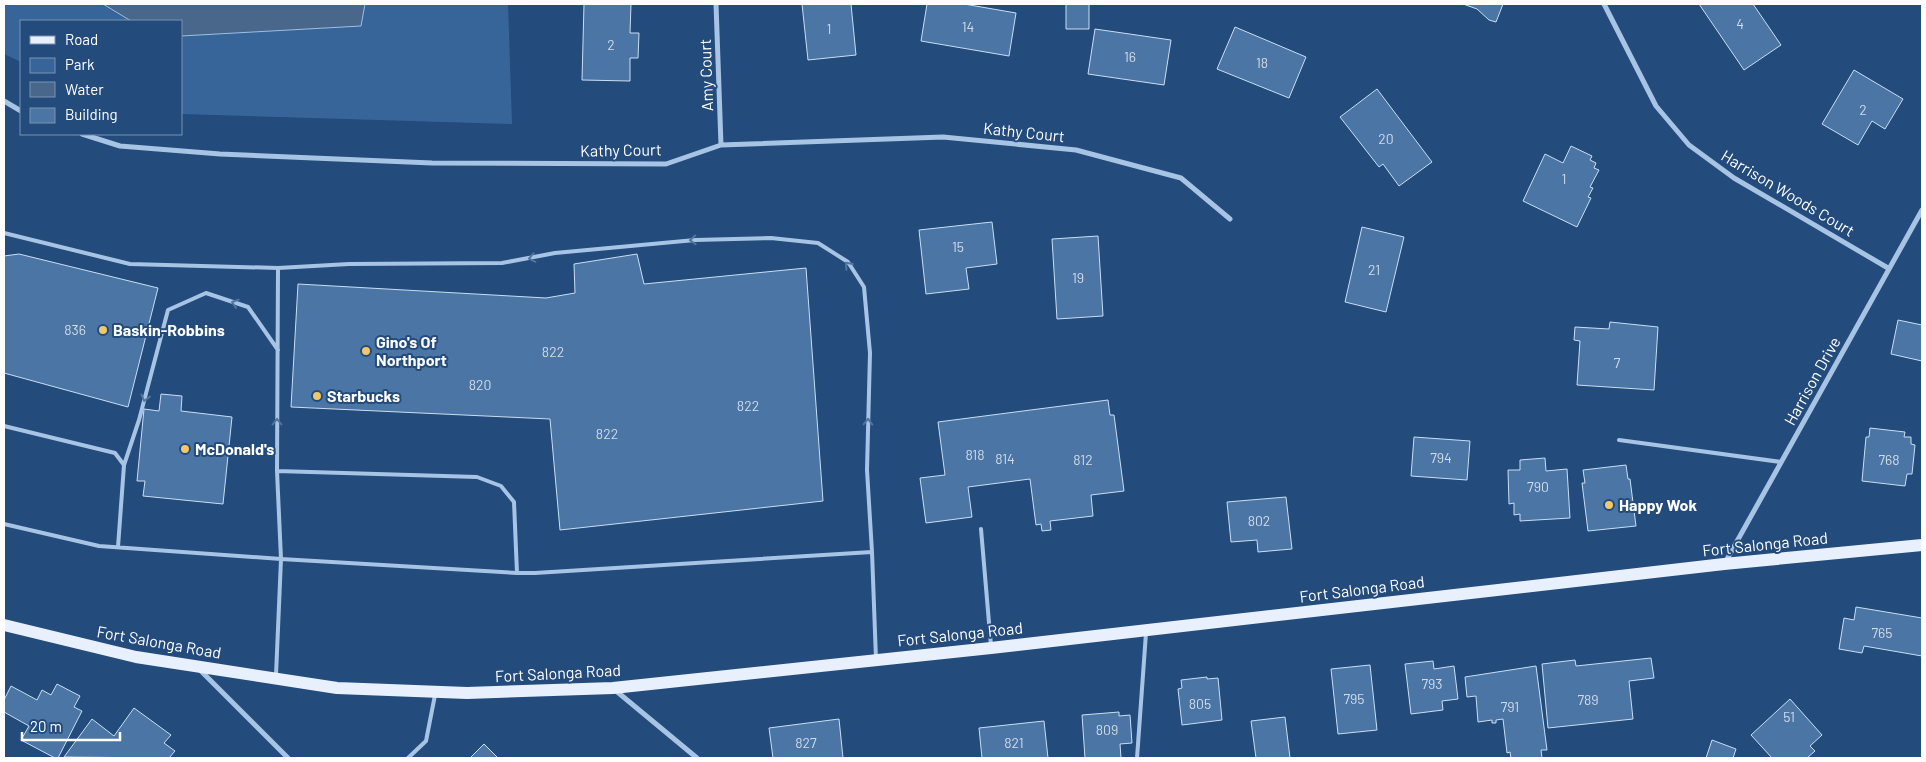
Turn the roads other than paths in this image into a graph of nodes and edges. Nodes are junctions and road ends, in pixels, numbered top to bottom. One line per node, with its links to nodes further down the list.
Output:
1 (716, 4): 6 (street, Amy Court)
2 (1604, 4): 11 (street, Harrison Woods Court)
3 (4, 101): 4 (street)
4 (20, 110)
5 (85, 135): 6 (street, Kathy Court)
6 (721, 145): 8 (street, Kathy Court)
7 (1922, 210): 11 (street, Harrison Drive)
8 (1230, 219)
9 (4, 233): 10 (lane)
10 (278, 268): 12 (lane); 22 (lane, one-way to 10)
11 (1888, 268): 15 (street, Harrison Drive)
12 (278, 350): 16 (lane, one-way to 16); 17 (lane, one-way to 12)
13 (4, 426): 16 (lane)
14 (1619, 440): 15 (lane)
15 (1781, 462): 24 (street, Harrison Drive)
16 (124, 465): 21 (lane)
17 (277, 471): 23 (lane); 25 (lane)
18 (4, 524): 21 (lane)
19 (981, 529): 28 (lane)
20 (1922, 545): 24 (main road, Fort Salonga Road)
21 (118, 547): 23 (lane)
22 (872, 552): 25 (lane); 29 (lane)
23 (281, 560): 25 (lane); 31 (lane)
24 (1724, 564): 27 (main road, Fort Salonga Road)
25 (517, 572)
26 (4, 625): 30 (main road, Fort Salonga Road)
27 (1146, 630): 28 (main road, Fort Salonga Road); 37 (lane)
28 (991, 648): 29 (main road, Fort Salonga Road)
29 (876, 659): 32 (main road, Fort Salonga Road)
30 (198, 668): 31 (main road, Fort Salonga Road); 34 (street)
31 (276, 680): 33 (main road, Fort Salonga Road)
32 (613, 688): 33 (main road, Fort Salonga Road); 36 (street)
33 (435, 692): 35 (lane)
34 (288, 758)
35 (408, 758)
36 (697, 758)
37 (1137, 758)

